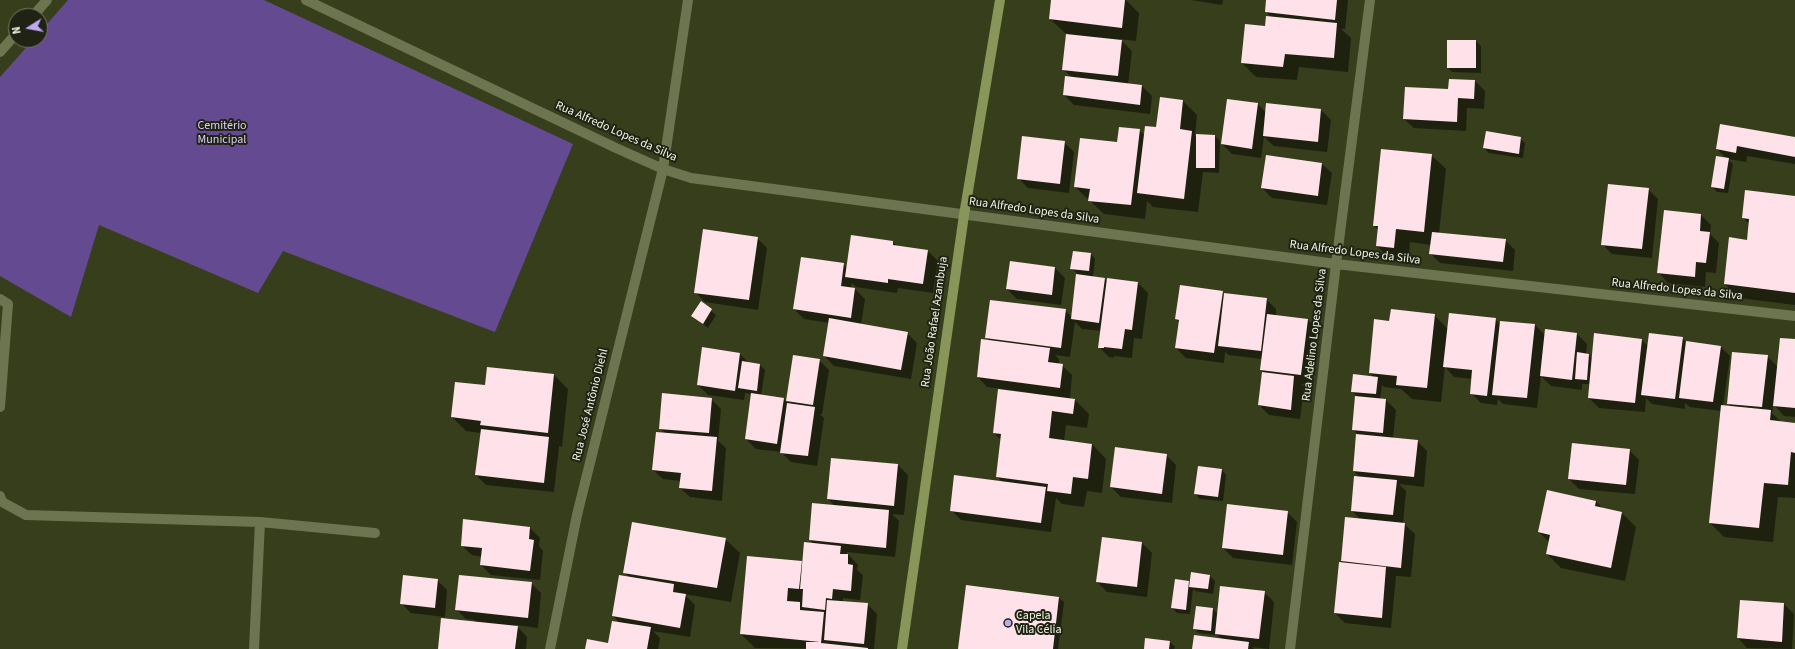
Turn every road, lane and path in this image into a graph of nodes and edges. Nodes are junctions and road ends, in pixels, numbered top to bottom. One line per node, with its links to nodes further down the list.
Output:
1 (47, 0): 6 (street)
2 (306, 0): 9 (street, Rua Alfredo Lopes da Silva)
3 (688, 0): 9 (street, Rua José Antônio Diehl)
4 (1000, 0): 10 (street, Rua João Rafael Azambuja)
5 (1370, 0): 11 (street, Rua Adelino Lopes da Silva)
6 (40, 8)
7 (8, 43): 8 (street)
8 (0, 52)
9 (663, 169): 10 (street, Rua Alfredo Lopes da Silva); 19 (street, Rua José Antônio Diehl)
10 (964, 215): 11 (street, Rua Alfredo Lopes da Silva); 20 (street, Rua João Rafael Azambuja)
11 (1336, 264): 13 (street, Rua Alfredo Lopes da Silva); 21 (street, Rua Adelino Lopes da Silva)
12 (0, 299): 14 (street)
13 (1795, 316)
14 (0, 407)
15 (0, 496): 16 (street)
16 (260, 522): 17 (street); 18 (street)
17 (375, 533)
18 (254, 649)
19 (550, 649)
20 (902, 649)
21 (1290, 649)

